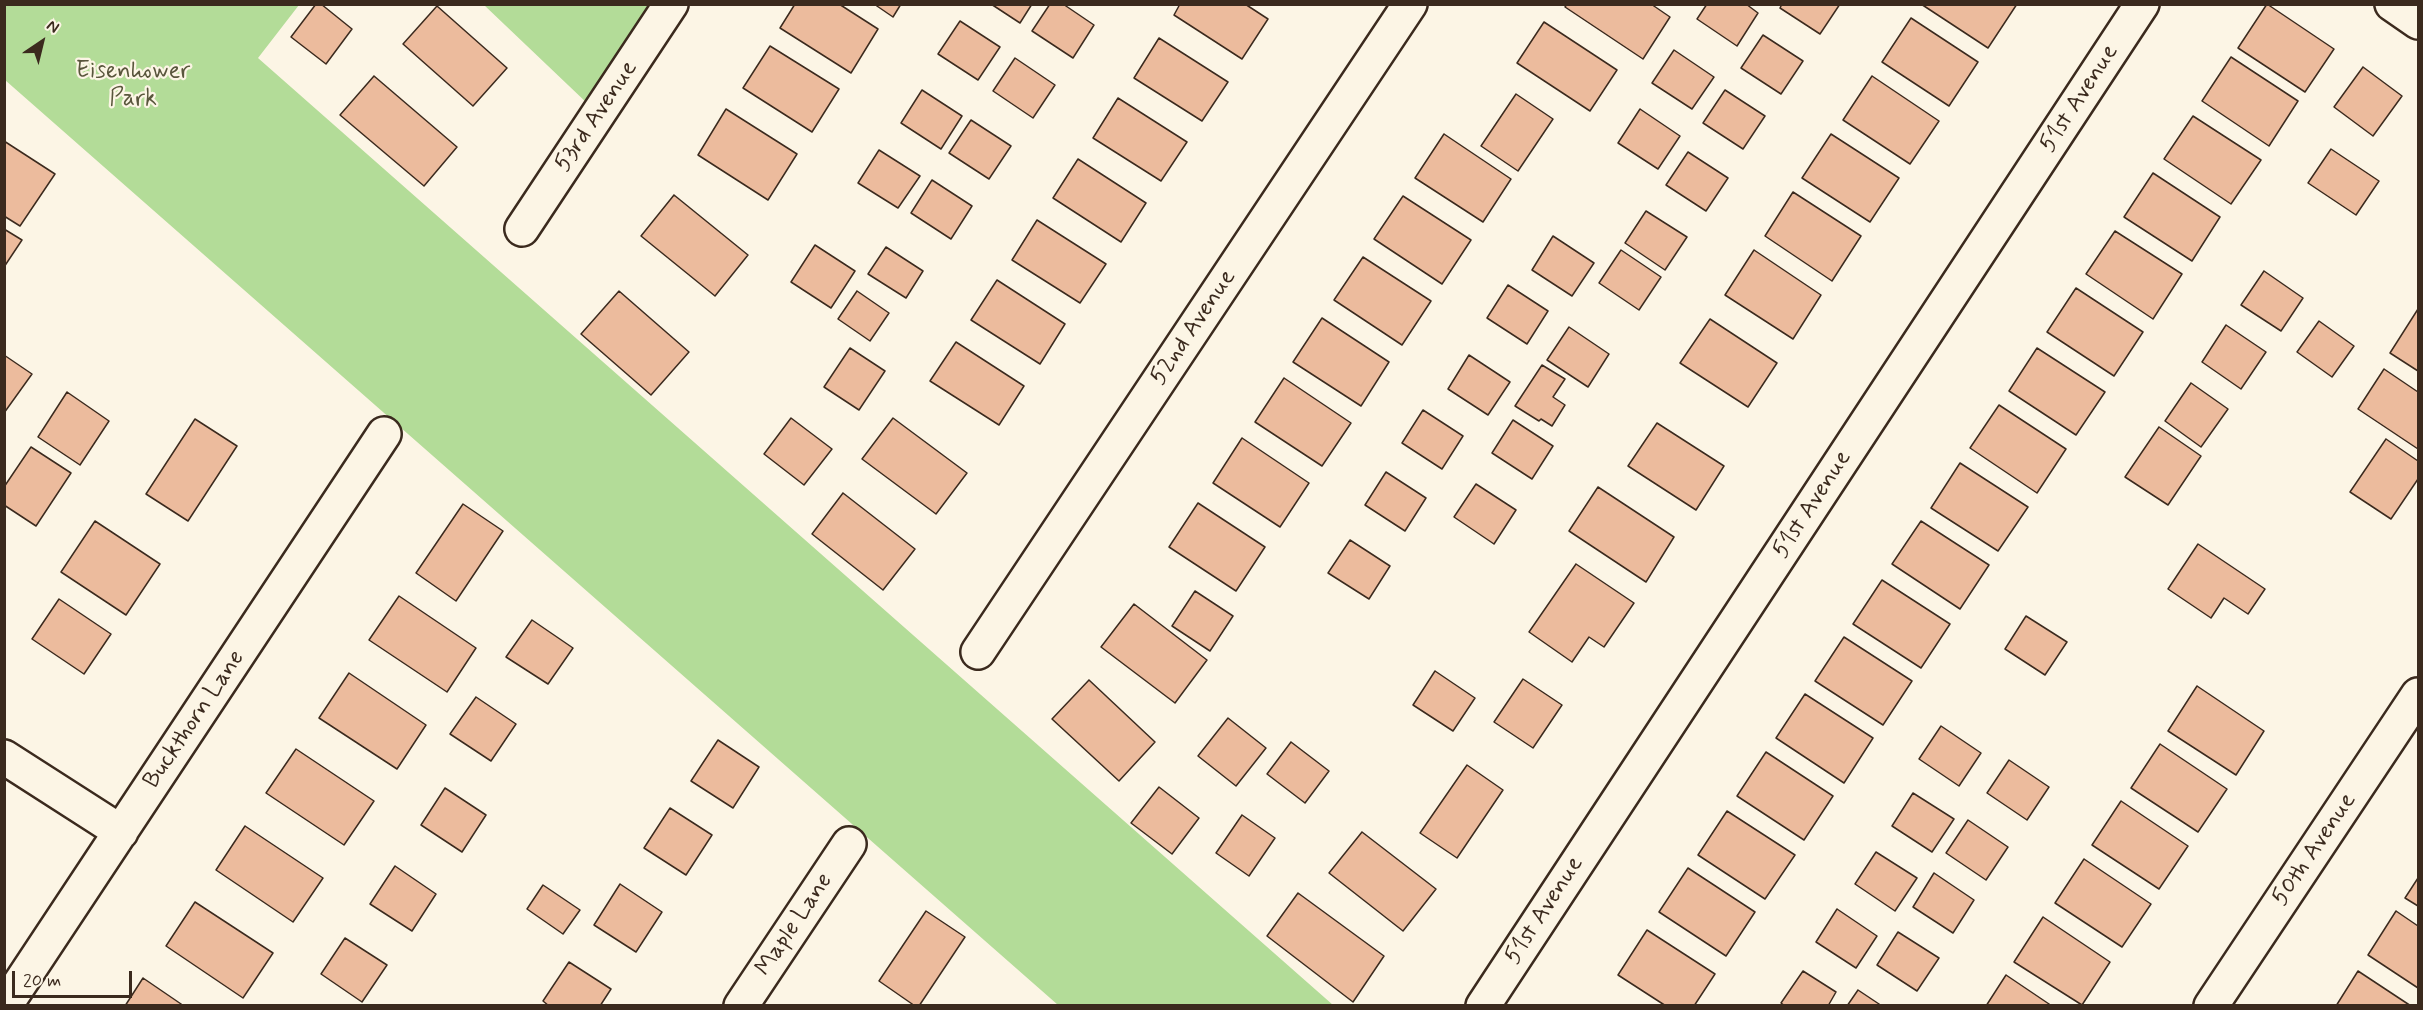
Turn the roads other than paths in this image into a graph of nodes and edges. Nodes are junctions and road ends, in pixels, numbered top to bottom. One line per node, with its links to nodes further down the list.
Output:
1 (671, 4): 6 (street, 53rd Avenue)
2 (1410, 4): 8 (street, 52nd Avenue)
3 (2142, 4): 15 (street, 51st Avenue)
4 (2392, 4): 5 (street)
5 (2418, 22)
6 (522, 229)
7 (384, 434): 11 (street, Buckthorn Lane)
8 (978, 652)
9 (2418, 695): 16 (street, 50th Avenue)
10 (4, 757): 11 (street)
11 (121, 832): 13 (street, Buckthorn Lane)
12 (849, 844): 14 (street, Maple Lane)
13 (5, 1005)
14 (741, 1005)
15 (1483, 1005)
16 (2211, 1005)

